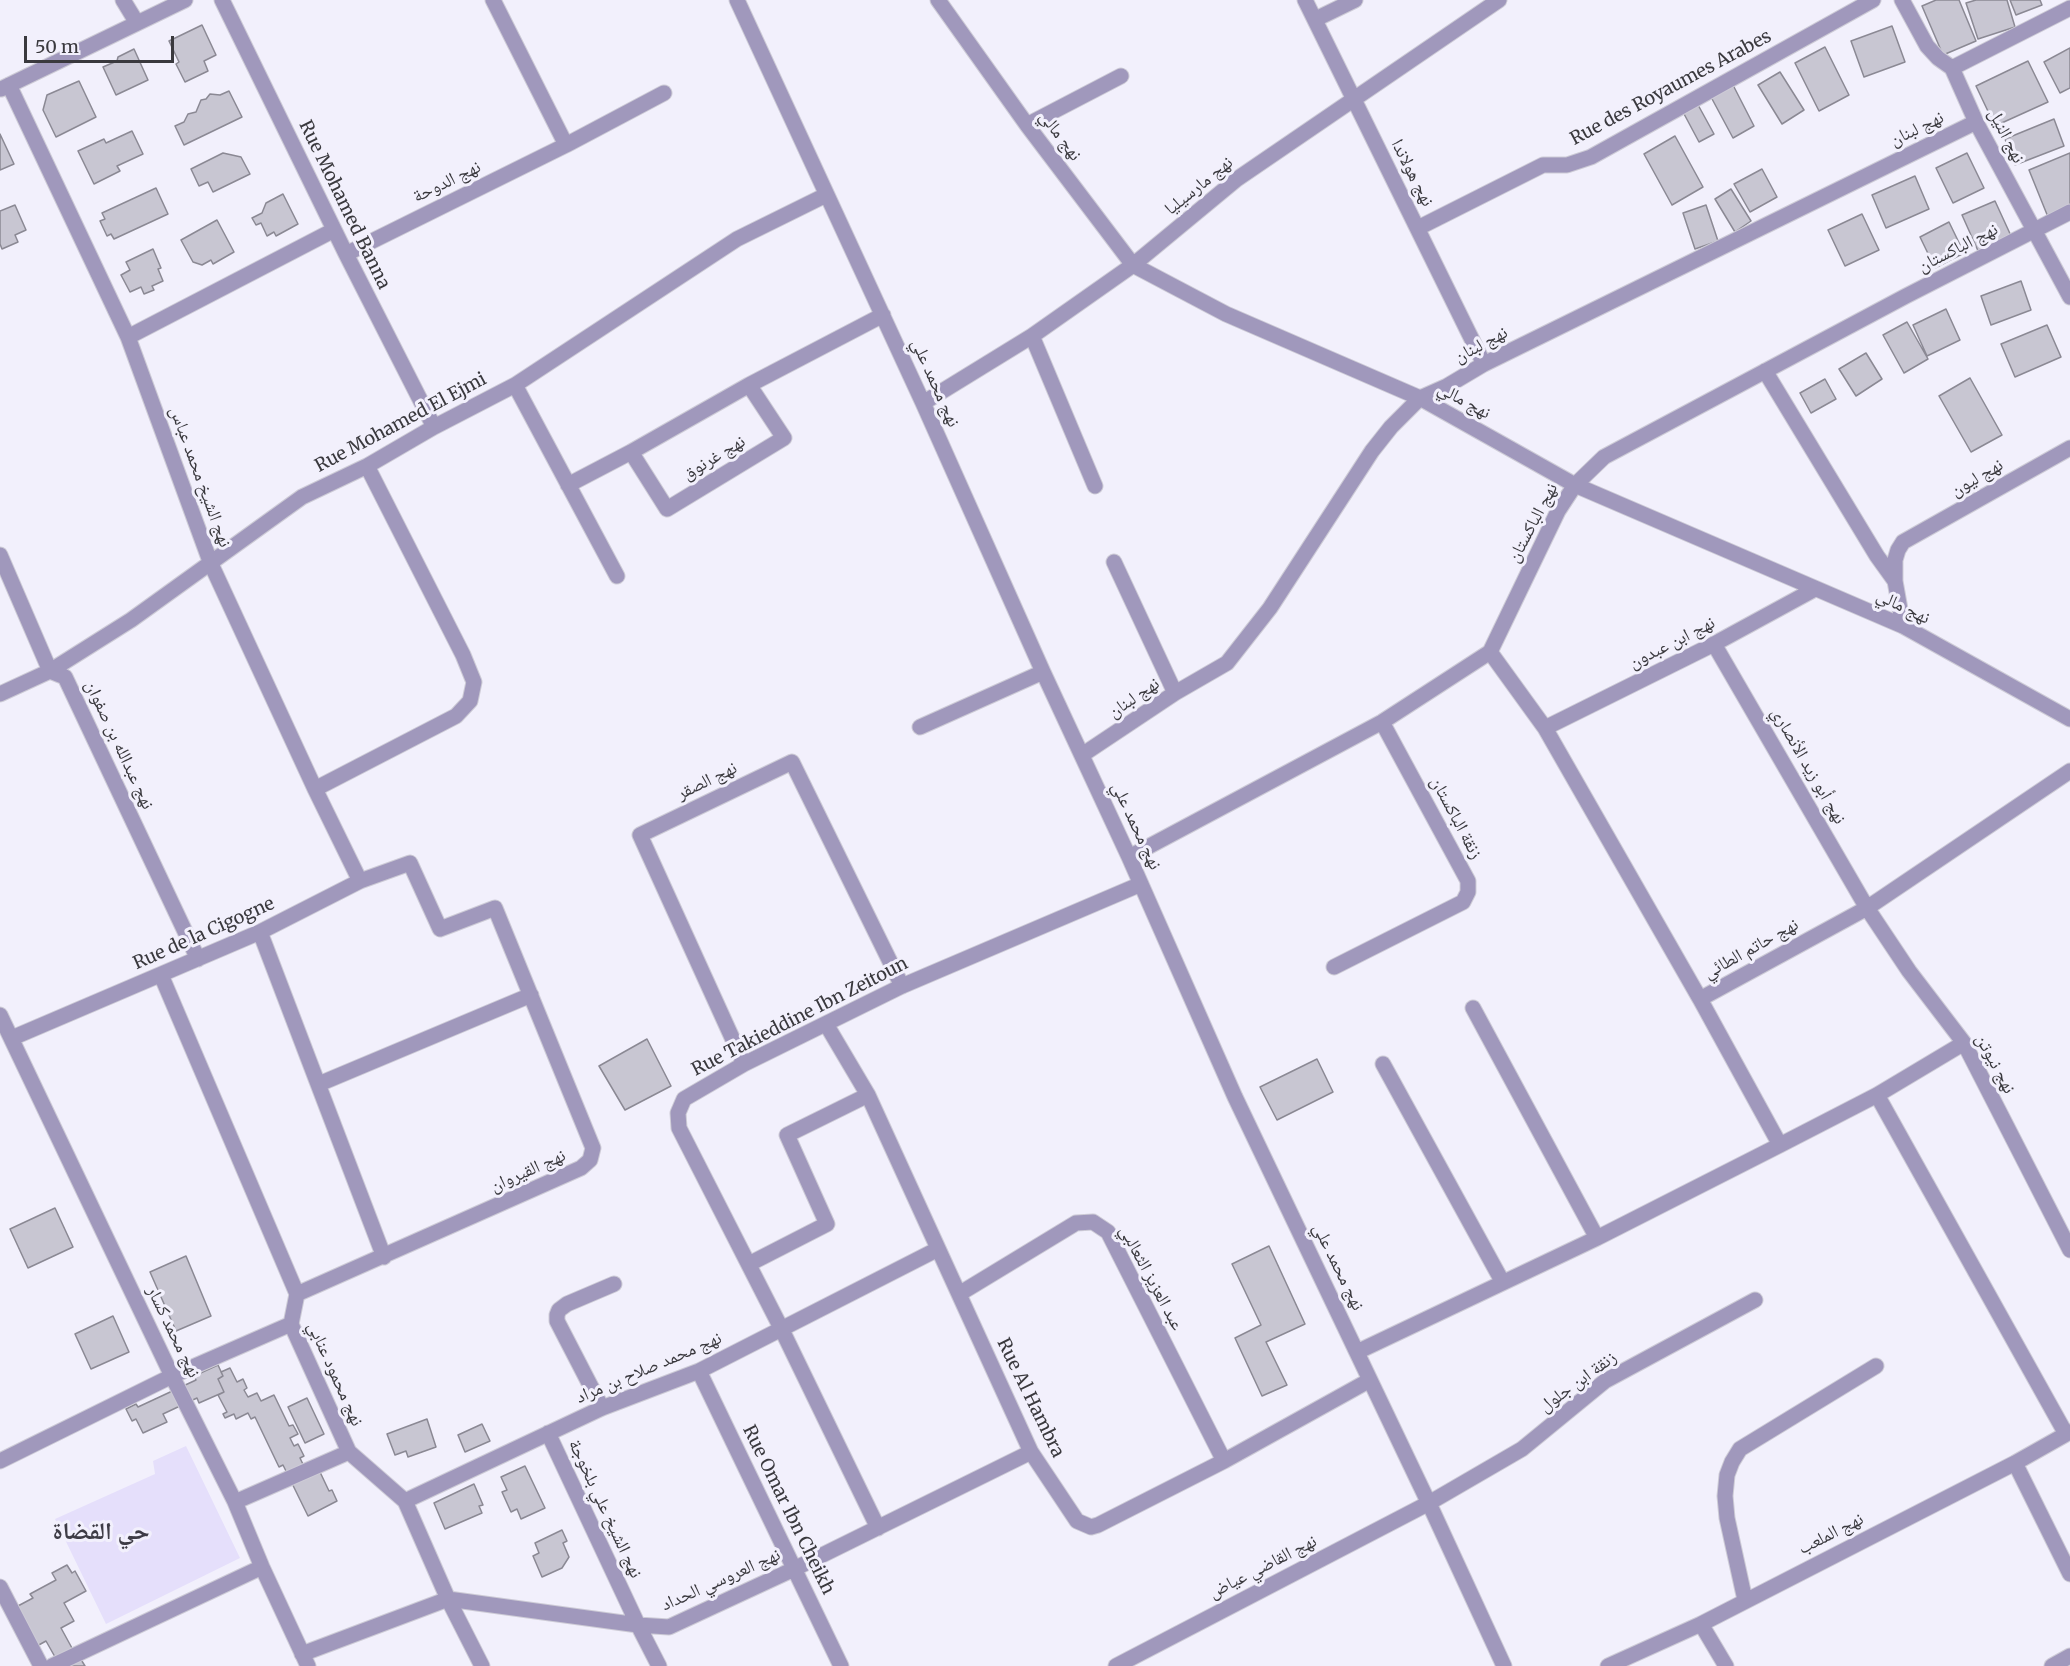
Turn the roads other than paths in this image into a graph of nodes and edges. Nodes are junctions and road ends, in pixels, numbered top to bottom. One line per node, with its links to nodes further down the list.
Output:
1 (123, 0): 14 (street)
2 (185, 0): 14 (street)
3 (222, 0): 26 (street, Rue Mohamed Banna)
4 (493, 0): 22 (street)
5 (737, 0): 23 (street, نهج محمد علي)
6 (938, 0): 21 (street, نهج مالي)
7 (1305, 0): 13 (street, نهج هولاندا)
8 (1354, 0): 13 (street)
9 (1499, 0): 19 (street, نهج مارسيليا)
10 (1873, 0): 25 (street, Rue des Royaumes Arabes)
11 (1902, 0): 15 (street, نهج النيل)
12 (2070, 8): 15 (street)
13 (1316, 19): 19 (street, نهج هولاندا)
14 (137, 23): 17 (street)
15 (1952, 68): 20 (street, نهج النيل)
16 (1121, 76): 21 (street)
17 (4, 87): 33 (street, نهج الشيخ محمد عباس)
18 (664, 93): 22 (street, نهج الدوحة)
19 (1353, 99): 25 (street, نهج هولاندا); 29 (street, نهج مارسيليا)
20 (1976, 122): 27 (street, نهج النيل); 34 (street, نهج لبنان)
21 (1027, 125): 29 (street, نهج مالي)
22 (566, 145): 28 (street, نهج الدوحة)
23 (826, 195): 31 (street, نهج محمد علي); 36 (street, Rue Mohamed El Ejmi)
24 (2070, 212): 27 (street, نهج الباكستان)
25 (1418, 228): 34 (street, نهج هولاندا)
26 (334, 230): 28 (street, Rue Mohamed Banna); 33 (street)
27 (2034, 231): 30 (street, نهج النيل); 35 (street, نهج الباكستان)
28 (346, 255): 40 (street, Rue Mohamed Banna)
29 (1133, 265): 32 (street, نهج مارسيليا); 38 (street, نهج مالي)
30 (2070, 297)
31 (883, 315): 37 (street); 39 (street, نهج محمد علي)
32 (1032, 336): 39 (street, نهج مارسيليا); 46 (street)
33 (128, 337): 49 (street, نهج الشيخ محمد عباس)
34 (1484, 364): 38 (street, نهج لبنان)
35 (1765, 370): 45 (street, نهج الباكستان); 51 (street)
36 (515, 385): 40 (street, Rue Mohamed El Ejmi); 44 (street)
37 (749, 385): 42 (street); 42 (street, نهج غرنوق)
38 (1420, 398): 45 (street, نهج مالي); 58 (street, نهج لبنان)
39 (923, 403): 57 (street, نهج محمد علي)
40 (434, 427): 43 (street, Rue Mohamed El Ejmi)
41 (2070, 448): 51 (street, نهج ليون)
42 (632, 452): 44 (street)
43 (367, 466): 49 (street, Rue Mohamed El Ejmi); 66 (street)
44 (568, 485): 50 (street)
45 (1575, 485): 52 (street, نهج مالي); 55 (street, نهج الباكستان)
46 (1095, 486)
47 (0, 555): 56 (street, نهج عبدالله بن صفوان)
48 (1114, 562): 58 (street)
49 (211, 564): 56 (street, Rue Mohamed El Ejmi); 66 (street, نهج الشيخ محمد عباس)
50 (617, 576)
51 (1895, 581): 53 (street)
52 (1815, 589): 53 (street, نهج مالي); 54 (street, نهج ابن عبدون)
53 (1903, 626): 60 (street, نهج مالي)
54 (1714, 644): 63 (street, نهج ابن عبدون); 71 (street, نهج أبو زيد الأنصاري)
55 (1490, 652): 61 (street); 63 (street, نهج حاتم الطائي)
56 (50, 671): 59 (street, Rue Mohamed El Ejmi); 73 (street, نهج عبدالله بن صفوان)
57 (1043, 672): 62 (street); 64 (street, نهج محمد علي)
58 (1175, 693): 64 (street, نهج لبنان)
59 (0, 694)
60 (2070, 719)
61 (1382, 722): 67 (street); 74 (street, زنقة الباكستان)
62 (920, 727)
63 (1545, 728): 78 (street, نهج حاتم الطائي)
64 (1082, 755): 67 (street, نهج محمد علي)
65 (2070, 771): 71 (street, نهج حاتم الطائي)
66 (315, 789): 69 (street, نهج الشيخ محمد عباس)
67 (1129, 856): 70 (street, نهج محمد علي)
68 (410, 863): 69 (street, Rue de la Cigogne); 77 (street, نهج القيروان)
69 (360, 881): 72 (street, Rue de la Cigogne)
70 (1141, 884): 76 (street, Rue Takieddine Ibn Zeitoun); 102 (street, نهج محمد علي)
71 (1867, 908): 78 (street, نهج حاتم الطائي); 83 (street, نهج نيوتن)
72 (260, 932): 73 (street, Rue de la Cigogne); 86 (street)
73 (198, 959): 75 (street, Rue de la Cigogne)
74 (1334, 967)
75 (161, 975): 82 (street, Rue de la Cigogne); 97 (street)
76 (902, 986): 81 (street, Rue Takieddine Ibn Zeitoun); 84 (street, نهج الصقر)
77 (531, 995): 86 (street); 93 (street, نهج القيروان)
78 (1700, 999): 89 (street)
79 (1473, 1008): 90 (street)
80 (0, 1015): 82 (street, نهج محمد كسار)
81 (826, 1024): 84 (street, Rue Takieddine Ibn Zeitoun); 87 (street, Rue Al Hambra)
82 (12, 1038): 105 (street, نهج محمد كسار)
83 (1964, 1043): 88 (street); 92 (street, نهج نيوتن)
84 (744, 1064): 94 (street, Rue Takieddine Ibn Zeitoun)
85 (1383, 1064): 95 (street)
86 (319, 1084): 93 (street)
87 (868, 1095): 91 (street, Rue Al Hambra); 94 (street)
88 (1877, 1095): 89 (street); 109 (street)
89 (1780, 1145): 90 (street)
90 (1598, 1238): 95 (street)
91 (938, 1249): 98 (street, Rue Al Hambra); 101 (street, نهج محمد صلاح بن مراد)
92 (2070, 1250)
93 (384, 1257): 97 (street, نهج القيروان)
94 (749, 1264): 101 (street, Rue Takieddine Ibn Zeitoun)
95 (1502, 1281): 102 (street)
96 (614, 1284): 107 (street)
97 (297, 1294): 100 (street, نهج محمود عنابي)
98 (959, 1294): 111 (street, Rue Al Hambra); 113 (street, عبد العزيز الثعالبي)
99 (1755, 1300): 117 (street, زنقة ابن جلول)
100 (291, 1324): 105 (street); 110 (street, نهج محمود عنابي)
101 (781, 1328): 104 (street, نهج محمد صلاح بن مراد); 118 (street, Rue Takieddine Ibn Zeitoun)
102 (1357, 1352): 106 (street, نهج محمد علي)
103 (1876, 1366): 124 (street)
104 (699, 1371): 107 (street, نهج محمد صلاح بن مراد); 120 (street, Rue Omar Ibn Cheikh)
105 (172, 1376): 112 (street); 116 (street, نهج محمد كسار)
106 (1370, 1380): 113 (street, Rue Al Hambra); 117 (street, نهج محمد علي)
107 (602, 1408): 108 (street, نهج محمد صلاح بن مراد)
108 (548, 1433): 115 (street, نهج محمد صلاح بن مراد); 126 (street, نهج الشيخ علي بلخوجة)
109 (2068, 1433): 114 (street, نهج الملعب)
110 (349, 1452): 115 (street, نهج محمود عنابي); 116 (street)
111 (1031, 1452): 113 (street, Rue Al Hambra); 118 (street, نهج العروسي الحداد)
112 (0, 1461)
113 (1224, 1461)
114 (2015, 1463): 121 (street); 124 (street, نهج الملعب)
115 (405, 1501): 123 (street, نهج محمود عنابي)
116 (235, 1502): 119 (street, نهج محمد كسار)
117 (1429, 1503): 134 (street, نهج القاضي عياض); 135 (street, نهج محمد علي)
118 (878, 1528): 120 (street, نهج العروسي الحداد)
119 (262, 1568): 128 (street, نهج محمد كسار); 130 (street)
120 (794, 1569): 126 (street, نهج العروسي الحداد); 133 (street, Rue Omar Ibn Cheikh)
121 (2070, 1574)
122 (0, 1587): 129 (street)
123 (447, 1599): 126 (street, نهج العروسي الحداد); 128 (street, نهج العروسي الحداد); 131 (street, نهج محمود عنابي)
124 (1745, 1600): 125 (street, نهج الملعب)
125 (1701, 1624): 136 (street, نهج الملعب); 137 (street)
126 (638, 1625): 132 (street, نهج الشيخ علي بلخوجة)
127 (2070, 1656): 138 (street)
128 (305, 1660)
129 (40, 1666)
130 (52, 1666)
131 (482, 1666)
132 (659, 1666)
133 (841, 1666)
134 (1116, 1666)
135 (1504, 1666)
136 (1608, 1666)
137 (1726, 1666)
138 (2052, 1666)

